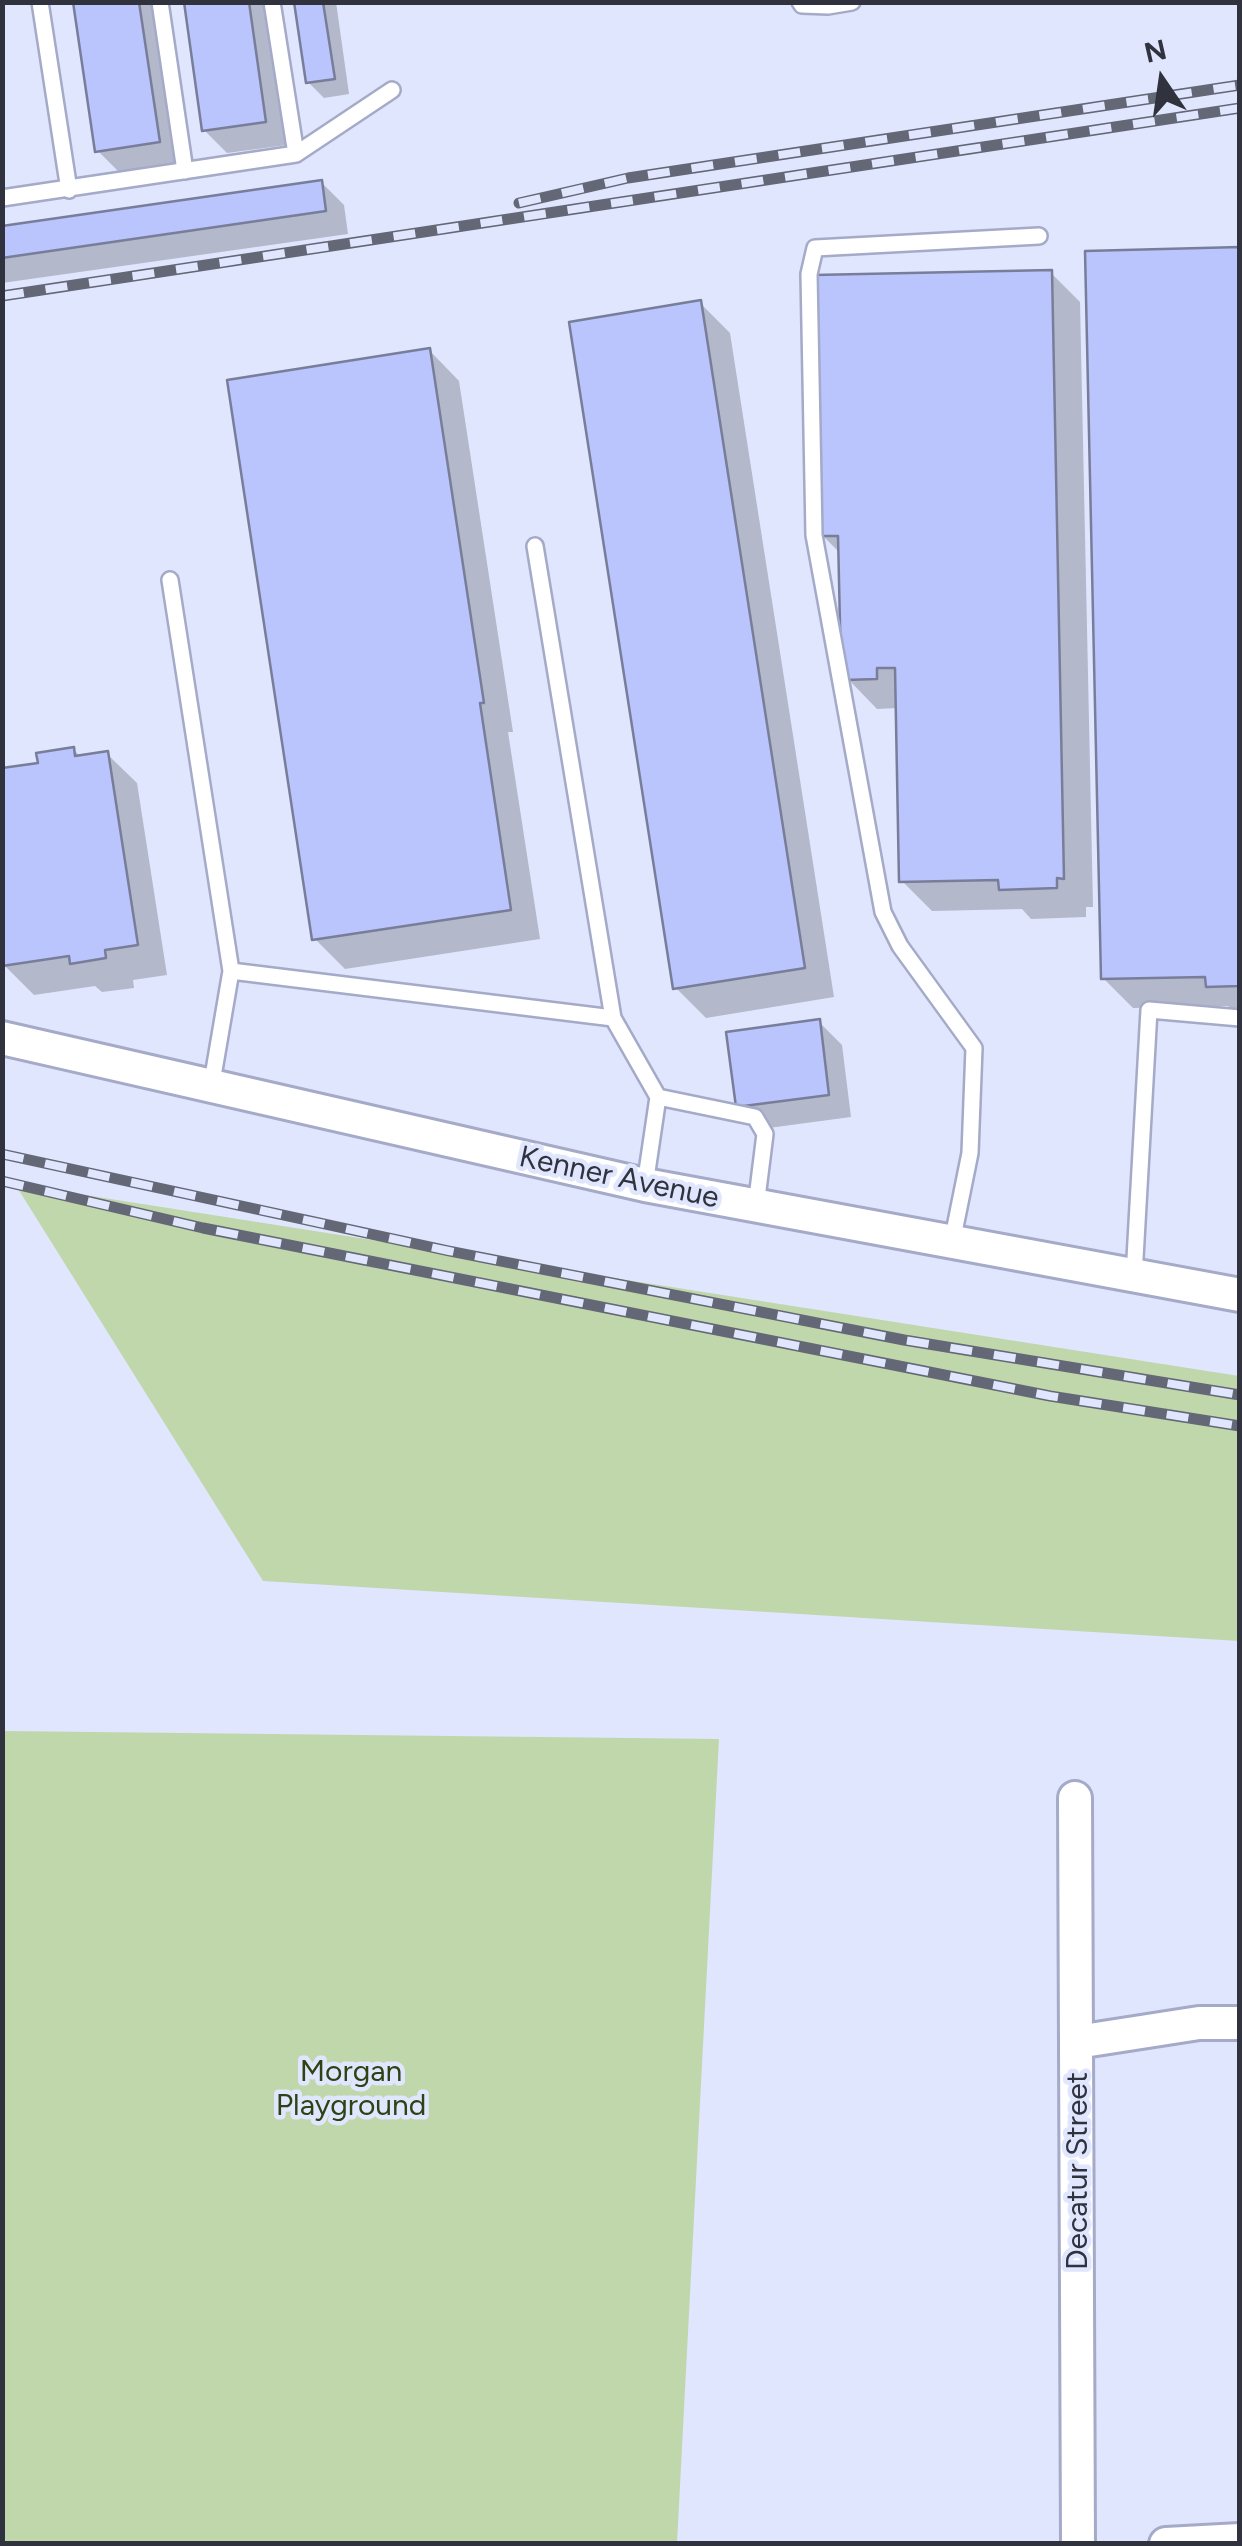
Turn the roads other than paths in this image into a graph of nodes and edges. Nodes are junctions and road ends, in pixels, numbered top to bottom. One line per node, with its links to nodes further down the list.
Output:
1 (40, 2): 9 (lane)
2 (160, 2): 8 (lane)
3 (272, 2): 7 (lane)
4 (852, 2): 5 (lane)
5 (801, 4)
6 (392, 90): 7 (lane)
7 (296, 154): 8 (lane)
8 (185, 172): 9 (lane)
9 (69, 190): 10 (lane)
10 (2, 198)
11 (1039, 236): 22 (lane)
12 (535, 546): 15 (lane)
13 (170, 580): 14 (lane)
14 (231, 971): 15 (lane); 18 (lane)
15 (613, 1018): 19 (lane)
16 (1240, 1018): 23 (lane)
17 (2, 1038): 18 (street, Kenner Avenue)
18 (211, 1088): 20 (street, Kenner Avenue)
19 (658, 1096): 20 (lane); 21 (lane)
20 (645, 1185): 21 (street, Kenner Avenue)
21 (756, 1206): 22 (street, Kenner Avenue)
22 (952, 1242): 23 (street, Kenner Avenue)
23 (1134, 1276): 24 (street, Kenner Avenue)
24 (1240, 1295)
25 (1075, 1798): 27 (street, Decatur Street)
26 (1240, 2023): 27 (street)
27 (1078, 2042): 29 (street, Decatur Street)
28 (1240, 2540): 30 (street)
29 (1078, 2544)
30 (1166, 2544)

